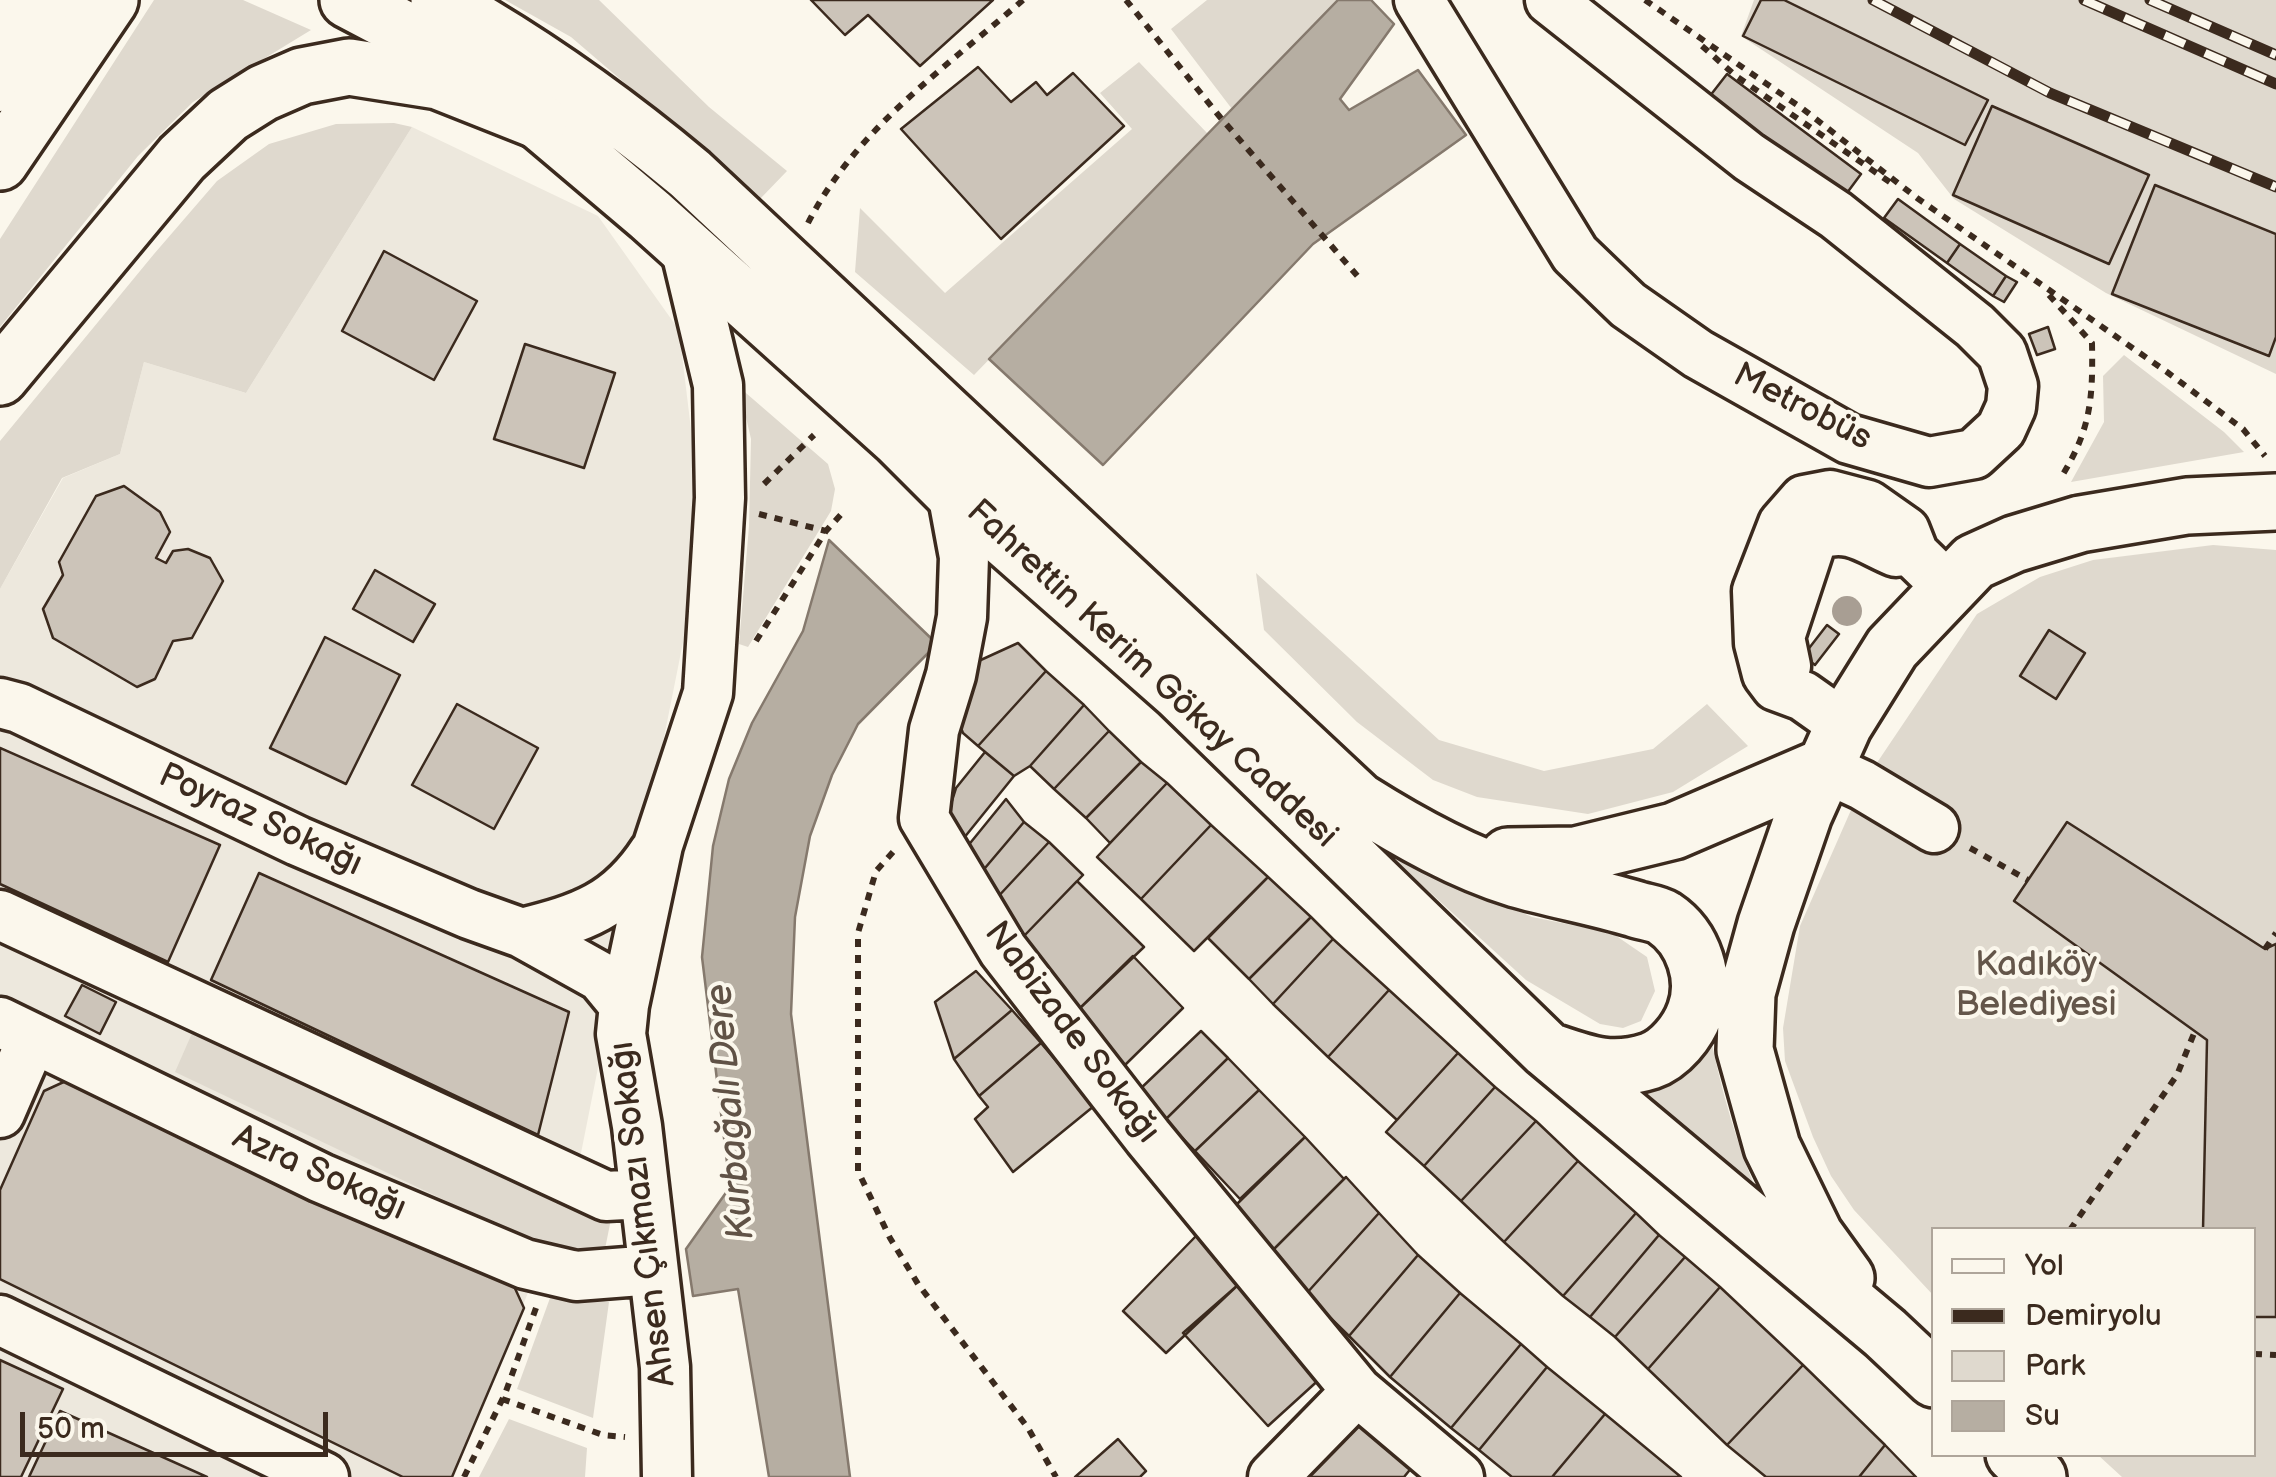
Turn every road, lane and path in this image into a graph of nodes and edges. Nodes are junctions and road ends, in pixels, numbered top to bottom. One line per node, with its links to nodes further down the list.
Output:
1 (15, 0): 11 (street)
2 (60, 0): 12 (street)
3 (110, 0): 14 (main road)
4 (348, 0): 13 (main road, Fahrettin Kerim Gökay Caddesi)
5 (439, 0): 16 (main road, Fahrettin Kerim Gökay Caddesi)
6 (1022, 0): 16 (path)
7 (1126, 0): 17 (path)
8 (1419, 0): 9 (street, Metrobüs)
9 (1550, 0)
10 (1645, 0): 18 (path)
11 (0, 21)
12 (0, 87)
13 (539, 121): 15 (main road, Fahrettin Kerim Gökay Caddesi); 19 (main road)
14 (0, 162)
15 (685, 247): 23 (main road, Fahrettin Kerim Gökay Caddesi); 34 (street, Ahsen Çıkmazı Sokağı)
16 (786, 264): 35 (main road, Fahrettin Kerim Gökay Caddesi)
17 (1360, 280)
18 (2042, 286): 21 (path); 22 (path)
19 (0, 377)
20 (814, 435): 24 (path)
21 (2057, 484)
22 (2274, 484): 28 (main road)
23 (952, 492): 32 (street); 44 (main road, Fahrettin Kerim Gökay Caddesi)
24 (750, 496)
25 (845, 510): 27 (path)
26 (755, 513): 27 (path)
27 (826, 530): 29 (path)
28 (1932, 571): 31 (main road); 31 (street)
29 (750, 651)
30 (0, 703): 39 (street, Poyraz Sokağı)
31 (1824, 729): 33 (street); 35 (main road); 51 (main road)
32 (924, 818): 53 (street, Nabizade Sokağı); 59 (path)
33 (1932, 830): 36 (path)
34 (658, 845): 39 (street); 41 (street, Ahsen Çıkmazı Sokağı)
35 (1461, 856): 44 (main road, Fahrettin Kerim Gökay Caddesi)
36 (2028, 880)
37 (0, 914): 46 (street)
38 (2276, 932): 40 (path)
39 (522, 933): 41 (street, Poyraz Sokağı)
40 (2265, 950)
41 (624, 1005): 46 (street, Ahsen Çıkmazı Sokağı)
42 (16, 1030): 45 (street); 48 (street, Azra Sokağı)
43 (2195, 1031): 47 (path)
44 (1547, 1050): 51 (main road, Fahrettin Kerim Gökay Caddesi)
45 (0, 1113)
46 (644, 1194): 49 (street, Ahsen Çıkmazı Sokağı)
47 (2072, 1227)
48 (541, 1268): 49 (street, Azra Sokağı); 54 (path)
49 (653, 1270): 56 (street, Ahsen Çıkmazı Sokağı)
50 (0, 1320): 57 (street)
51 (1886, 1334): 52 (main road, Fahrettin Kerim Gökay Caddesi)
52 (1931, 1376)
53 (1357, 1390): 60 (street); 61 (street, Nabizade Sokağı)
54 (502, 1399): 56 (path); 58 (path)
55 (2017, 1457): 62 (main road)
56 (666, 1458)
57 (324, 1477)
58 (464, 1477)
59 (1056, 1477)
60 (1273, 1477)
61 (1459, 1477)
62 (2038, 1477)

